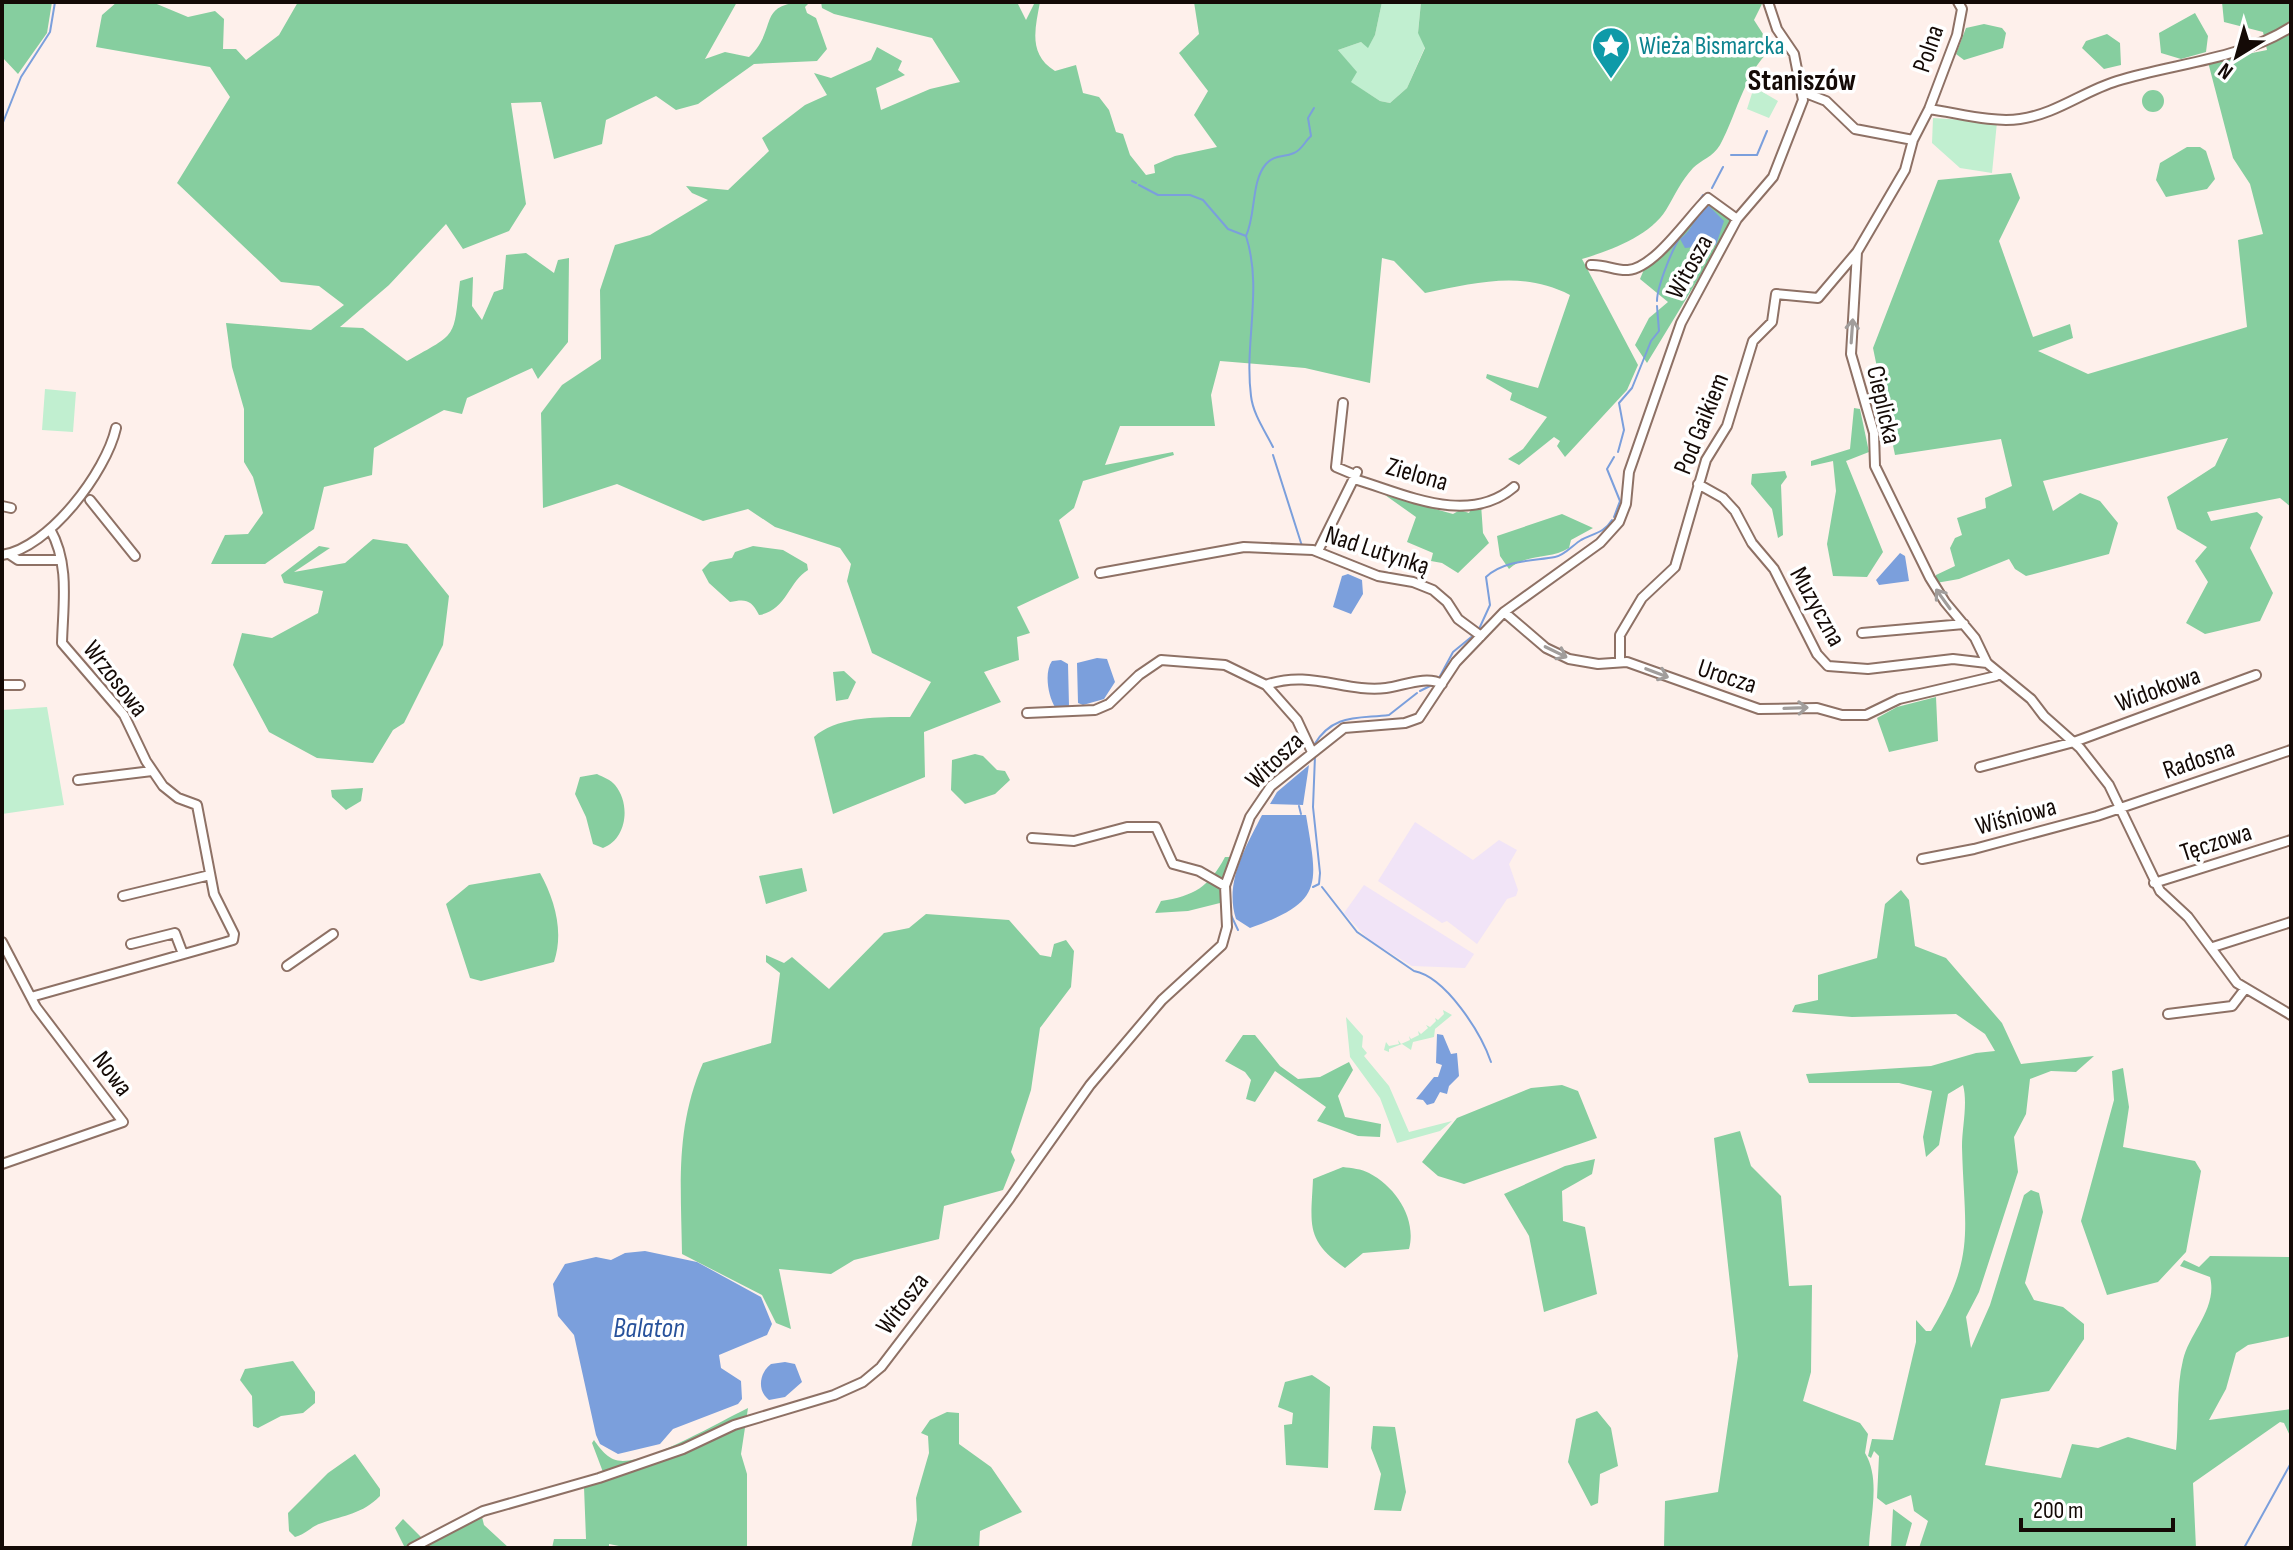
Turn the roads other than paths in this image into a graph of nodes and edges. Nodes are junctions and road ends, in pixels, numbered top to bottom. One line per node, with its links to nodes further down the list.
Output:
1 (1768, 2): 4 (street, Witosza)
2 (1958, 2): 5 (street, Polna)
3 (2291, 27): 5 (street)
4 (1803, 92): 6 (street); 7 (street, Witosza)
5 (1929, 109): 6 (street, Polna)
6 (1913, 140): 8 (street, Cieplicka)
7 (1737, 219): 9 (street); 22 (street, Witosza)
8 (1857, 252): 13 (street, Pod Gaikiem); 23 (street, Cieplicka, one-way to 8)
9 (1591, 265)
10 (1343, 403): 12 (street, Zielona)
11 (116, 428): 16 (street)
12 (1355, 475): 14 (street, Zielona); 17 (street)
13 (1698, 484): 26 (street, Pod Gaikiem); 27 (street, Muzyczna)
14 (1514, 487)
15 (90, 500): 19 (street)
16 (50, 529): 18 (street); 20 (street, Wrzosowa)
17 (1318, 551): 21 (street, Nad Lutynką); 25 (street, Nad Lutynką)
18 (5, 555): 20 (street)
19 (135, 556)
20 (61, 560): 39 (street, Wrzosowa)
21 (1100, 573)
22 (1504, 612): 25 (street, Witosza); 26 (street, Urocza, one-way to 26)
23 (1964, 624): 24 (street); 27 (street, Cieplicka)
24 (1862, 633)
25 (1481, 636): 30 (street, Witosza)
26 (1620, 661): 28 (street, Urocza, one-way to 28)
27 (1987, 663): 28 (street)
28 (1998, 672): 35 (street)
29 (2256, 675): 35 (street, Widokowa)
30 (1442, 684): 33 (street); 37 (street, Witosza)
31 (2, 685): 32 (street)
32 (20, 685)
33 (1266, 685): 34 (street); 37 (street)
34 (1027, 713)
35 (2074, 742): 38 (street, Widokowa); 41 (street)
36 (2291, 750): 41 (street, Radosna)
37 (1312, 752): 47 (street, Witosza)
38 (1980, 767)
39 (152, 771): 40 (street); 45 (street, Wrzosowa)
40 (78, 780)
41 (2120, 808): 44 (street, Wiśniowa); 46 (street)
42 (1032, 838): 47 (street)
43 (2291, 840): 46 (street, Tęczowa)
44 (1922, 859)
45 (210, 875): 48 (street); 54 (street, Wrzosowa)
46 (2154, 883): 53 (street)
47 (1225, 886): 61 (street, Witosza)
48 (123, 896)
49 (2291, 922): 53 (street)
50 (333, 934): 55 (street)
51 (2, 942): 57 (street, Nowa)
52 (131, 944): 54 (street)
53 (2213, 947): 56 (street)
54 (183, 954): 57 (street, Wrzosowa)
55 (287, 966)
56 (2245, 989): 58 (street); 59 (street)
57 (31, 997): 60 (street, Nowa)
58 (2168, 1014)
59 (2291, 1015)
60 (2, 1164)
61 (412, 1548)

